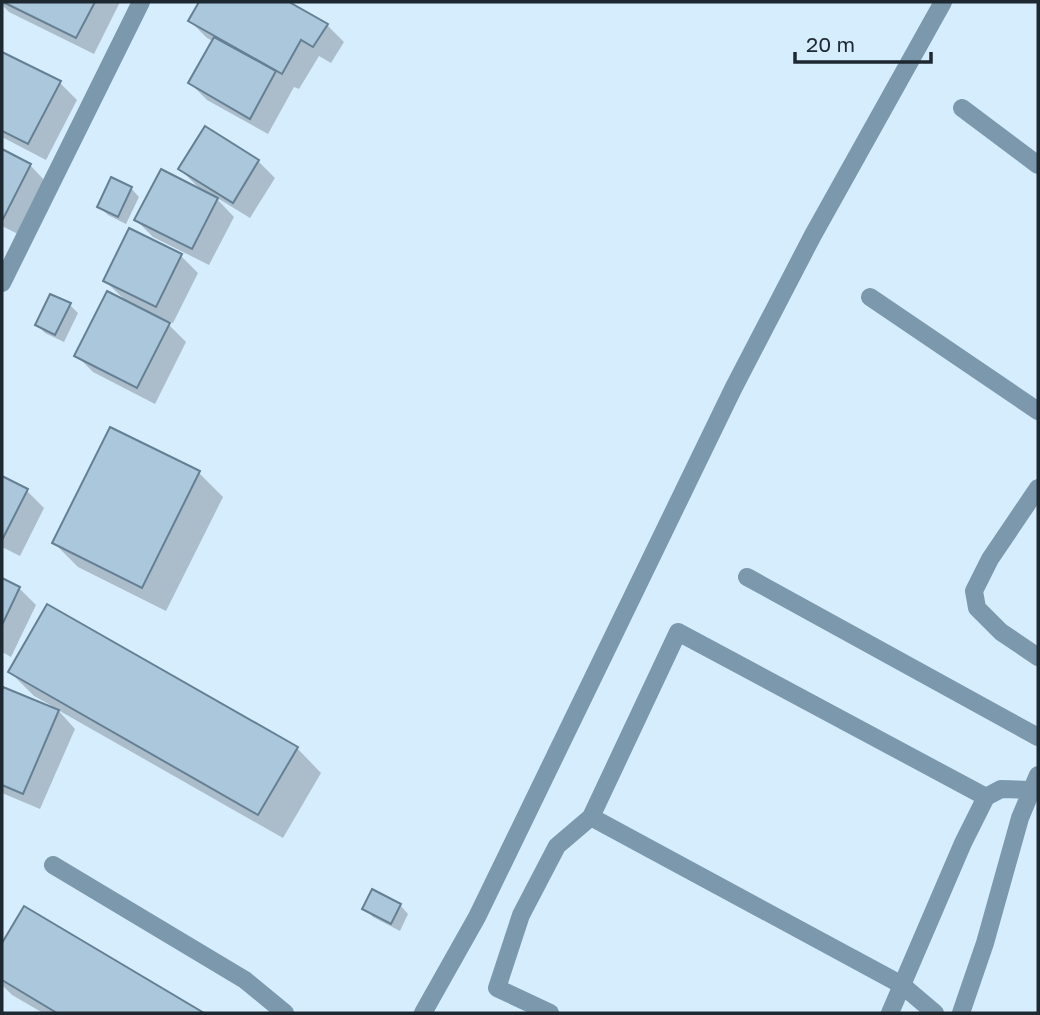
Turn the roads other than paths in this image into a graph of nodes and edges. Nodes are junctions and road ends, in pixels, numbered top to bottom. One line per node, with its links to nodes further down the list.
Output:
1 (141, 2): 5 (street)
2 (943, 2): 18 (street)
3 (962, 108): 4 (street)
4 (1038, 165)
5 (2, 283)
6 (870, 297): 7 (street)
7 (1038, 411)
8 (1038, 488): 10 (street)
9 (747, 577): 11 (street)
10 (1038, 657)
11 (1038, 737)
12 (1035, 782): 13 (street); 22 (street)
13 (986, 797): 14 (street); 16 (street)
14 (590, 817): 16 (street); 19 (street)
15 (53, 865): 17 (street)
16 (902, 985): 20 (street); 21 (street)
17 (285, 1013)
18 (422, 1013)
19 (550, 1013)
20 (890, 1013)
21 (935, 1013)
22 (961, 1013)

